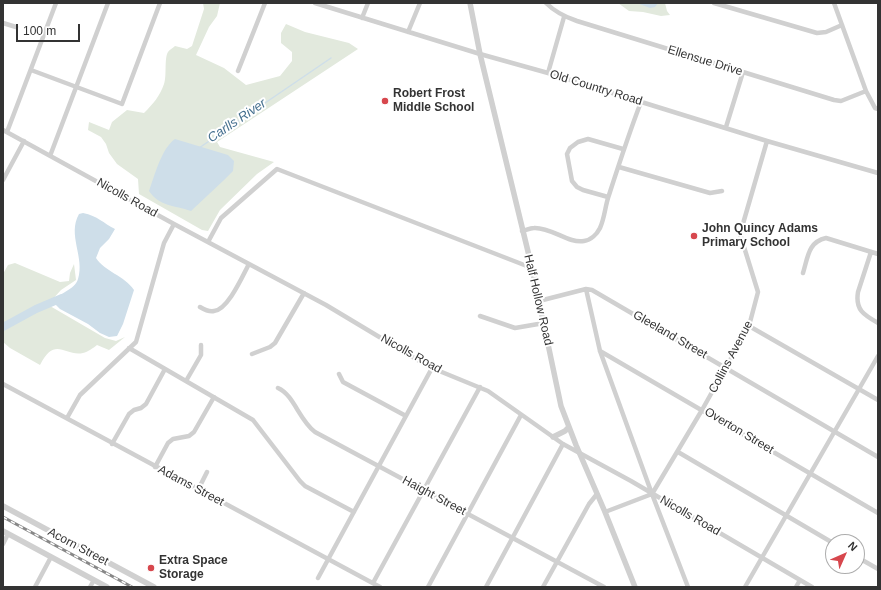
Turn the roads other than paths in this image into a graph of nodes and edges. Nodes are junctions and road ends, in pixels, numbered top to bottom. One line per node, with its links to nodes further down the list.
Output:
1 (56, 3): 19 (street)
2 (108, 3): 23 (street)
3 (160, 3): 23 (street)
4 (265, 3): 20 (street)
5 (315, 3): 13 (street, Old Country Road)
6 (368, 3): 13 (street)
7 (420, 3): 17 (street)
8 (470, 3): 18 (street, Half Hollow Road)
9 (546, 3): 12 (street, Ellensue Drive)
10 (714, 3): 15 (street)
11 (834, 3): 15 (street)
12 (564, 17): 21 (street, Ellensue Drive); 22 (street)
13 (362, 18): 17 (street, Old Country Road)
14 (3, 22): 16 (street)
15 (842, 25): 24 (street)
16 (16, 27)
17 (408, 32): 18 (street, Old Country Road)
18 (480, 54): 22 (street, Old Country Road); 39 (street, Half Hollow Road)
19 (31, 70): 23 (street); 28 (street)
20 (238, 70)
21 (743, 72): 24 (street, Ellensue Drive); 27 (street)
22 (548, 73): 25 (street, Old Country Road)
23 (77, 87): 32 (street)
24 (866, 91): 26 (street)
25 (641, 102): 27 (street, Old Country Road); 31 (street)
26 (878, 109)
27 (726, 127): 30 (street, Old Country Road)
28 (5, 131): 29 (street, Nicolls Road)
29 (24, 141): 32 (street, Nicolls Road); 35 (street)
30 (767, 141): 34 (street, Old Country Road); 53 (street, Collins Avenue)
31 (623, 149): 33 (street); 37 (street)
32 (50, 156): 38 (street, Nicolls Road)
33 (619, 167): 36 (street); 37 (street)
34 (878, 173)
35 (3, 180)
36 (722, 191)
37 (608, 197): 39 (street)
38 (174, 224): 40 (street, Nicolls Road); 55 (street)
39 (522, 231): 44 (street, Half Hollow Road)
40 (208, 242): 43 (street, Nicolls Road); 44 (street)
41 (871, 252): 42 (street); 45 (street); 52 (street)
42 (878, 254)
43 (249, 264): 47 (street, Nicolls Road); 49 (street)
44 (532, 268): 48 (street, Half Hollow Road)
45 (803, 273)
46 (586, 289): 48 (street); 56 (street); 60 (street, Gleeland Street)
47 (304, 293): 57 (street); 59 (street, Nicolls Road)
48 (539, 301): 51 (street, Half Hollow Road)
49 (200, 307)
50 (480, 316): 51 (street)
51 (544, 323): 74 (street, Half Hollow Road)
52 (878, 323)
53 (749, 326): 60 (street, Collins Avenue); 67 (street)
54 (200, 345): 63 (street)
55 (129, 348): 61 (street); 73 (street)
56 (600, 351): 70 (street, Overton Street); 89 (street)
57 (252, 354)
58 (878, 356): 67 (street)
59 (432, 368): 65 (street, Nicolls Road); 72 (street)
60 (726, 368): 70 (street, Collins Avenue); 75 (street, Gleeland Street)
61 (165, 369): 63 (street); 77 (street)
62 (339, 374): 72 (street)
63 (186, 381): 68 (street)
64 (3, 384): 73 (street, Adams Street)
65 (480, 387): 71 (street, Nicolls Road); 87 (street)
66 (278, 388): 82 (street, Haight Street)
67 (859, 389): 69 (street); 75 (street)
68 (214, 397): 83 (street); 91 (street)
69 (878, 400)
70 (702, 410): 79 (street, Collins Avenue); 85 (street, Overton Street)
71 (522, 415): 76 (street, Nicolls Road); 94 (street)
72 (406, 416): 82 (street)
73 (67, 418): 77 (street, Adams Street)
74 (569, 427): 76 (street); 80 (street, Half Hollow Road)
75 (834, 431): 81 (street, Gleeland Street); 85 (street)
76 (553, 437): 78 (street, Nicolls Road)
77 (112, 444): 83 (street, Adams Street)
78 (563, 444): 80 (street, Nicolls Road); 97 (street)
79 (678, 452): 89 (street, Collins Avenue); 95 (street)
80 (580, 454): 88 (street, Half Hollow Road); 89 (street, Nicolls Road)
81 (878, 457)
82 (379, 465): 87 (street, Haight Street); 91 (street)
83 (155, 467): 86 (street, Adams Street)
84 (207, 472): 86 (street)
85 (811, 474): 93 (street, Overton Street); 95 (street)
86 (198, 490): 102 (street, Adams Street)
87 (424, 490): 94 (street, Haight Street); 109 (street)
88 (597, 494): 92 (street, Half Hollow Road); 103 (street)
89 (652, 494): 92 (street); 101 (street, Nicolls Road); 120 (street)
90 (3, 506): 114 (street, Acorn Street)
91 (354, 512): 102 (street)
92 (605, 512): 119 (street, Half Hollow Road)
93 (878, 513)
94 (468, 514): 97 (street, Haight Street); 116 (street)
95 (786, 515): 98 (street); 101 (street)
96 (6, 532): 99 (street); 100 (street)
97 (512, 538): 103 (street, Haight Street); 117 (street)
98 (825, 538)
99 (3, 544)
100 (51, 557): 107 (street); 111 (street)
101 (762, 557): 108 (street, Nicolls Road); 121 (street)
102 (328, 560): 106 (street); 109 (street, Adams Street)
103 (557, 562): 110 (street, Haight Street); 118 (street)
104 (865, 562): 105 (street)
105 (878, 569)
106 (318, 578)
107 (94, 580): 112 (street); 113 (street)
108 (800, 580): 122 (street); 123 (street, Nicolls Road)
109 (373, 583): 115 (street, Adams Street)
110 (602, 586)
111 (35, 587)
112 (90, 587)
113 (107, 587)
114 (154, 587)
115 (380, 587)
116 (428, 587)
117 (486, 587)
118 (543, 587)
119 (635, 587)
120 (688, 587)
121 (745, 587)
122 (796, 587)
123 (812, 587)

